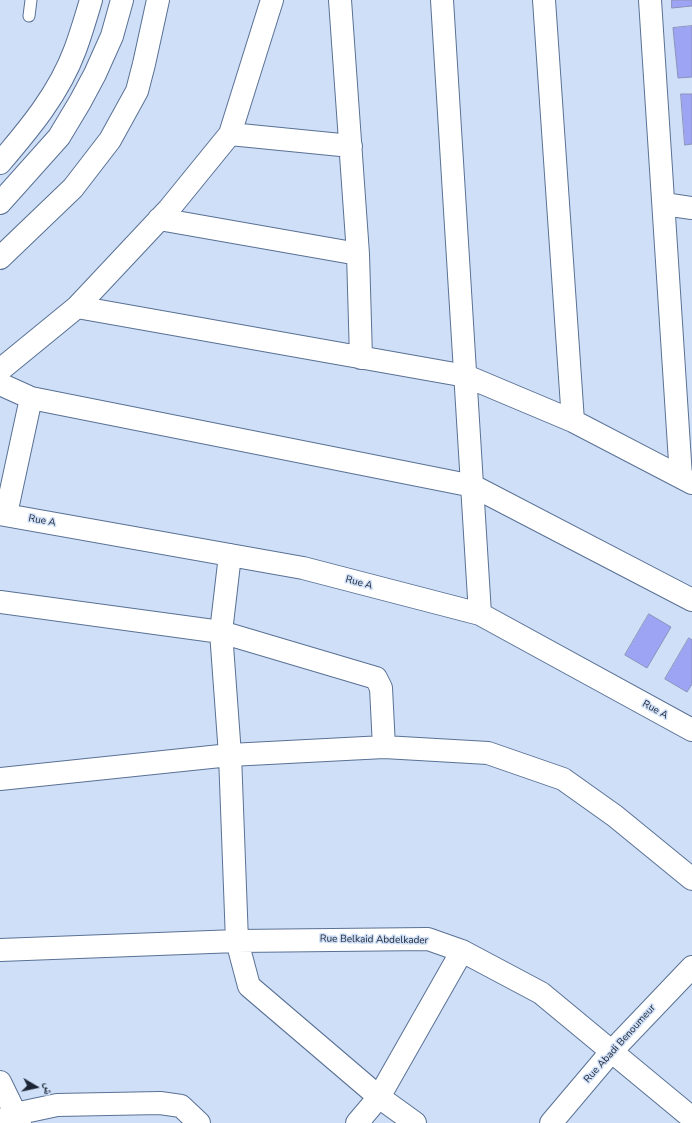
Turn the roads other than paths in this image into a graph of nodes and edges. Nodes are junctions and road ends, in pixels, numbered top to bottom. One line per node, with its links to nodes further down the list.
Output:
1 (31, 0): 10 (lane)
2 (91, 0): 13 (street)
3 (122, 0): 14 (street)
4 (158, 0): 19 (street)
5 (272, 0): 11 (street)
6 (340, 0): 12 (street)
7 (442, 0): 23 (street)
8 (544, 0): 26 (street)
9 (650, 0): 15 (street)
10 (30, 16)
11 (230, 134): 12 (street); 17 (street)
12 (351, 146): 18 (street)
13 (0, 162)
14 (0, 203)
15 (664, 204): 16 (street); 27 (street)
16 (692, 208)
17 (159, 219): 18 (street); 20 (street)
18 (358, 254): 21 (street)
19 (0, 258)
20 (77, 307): 21 (street); 22 (street)
21 (361, 358): 23 (street)
22 (0, 370)
23 (466, 376): 26 (street); 28 (street)
24 (0, 384): 25 (street)
25 (31, 398): 28 (street); 29 (street)
26 (573, 421): 27 (street)
27 (686, 480)
28 (473, 486): 31 (street); 33 (street)
29 (2, 512): 30 (street, Rue A)
30 (230, 555): 33 (street, Rue A); 34 (street)
31 (692, 600)
32 (0, 602): 34 (street)
33 (480, 614): 35 (street, Rue A)
34 (221, 632): 36 (street); 37 (street)
35 (692, 730)
36 (384, 747): 37 (street); 39 (street)
37 (230, 755): 38 (street); 40 (street)
38 (0, 778)
39 (692, 879)
40 (237, 940): 41 (street, Rue Belkaid Abdelkader); 42 (street, Rue Belkaid Abdelkader); 46 (street)
41 (0, 950)
42 (462, 951): 44 (street, Rue Belkaid Abdelkader); 46 (street)
43 (692, 967): 44 (street, Rue Abadi Benoumeur)
44 (611, 1052): 47 (street, Rue Belkaid Abdelkader); 52 (street, Rue Abadi Benoumeur)
45 (0, 1082): 48 (street)
46 (379, 1097): 50 (street); 51 (street)
47 (692, 1118)
48 (12, 1119): 49 (street)
49 (199, 1123)
50 (357, 1123)
51 (415, 1123)
52 (551, 1123)

